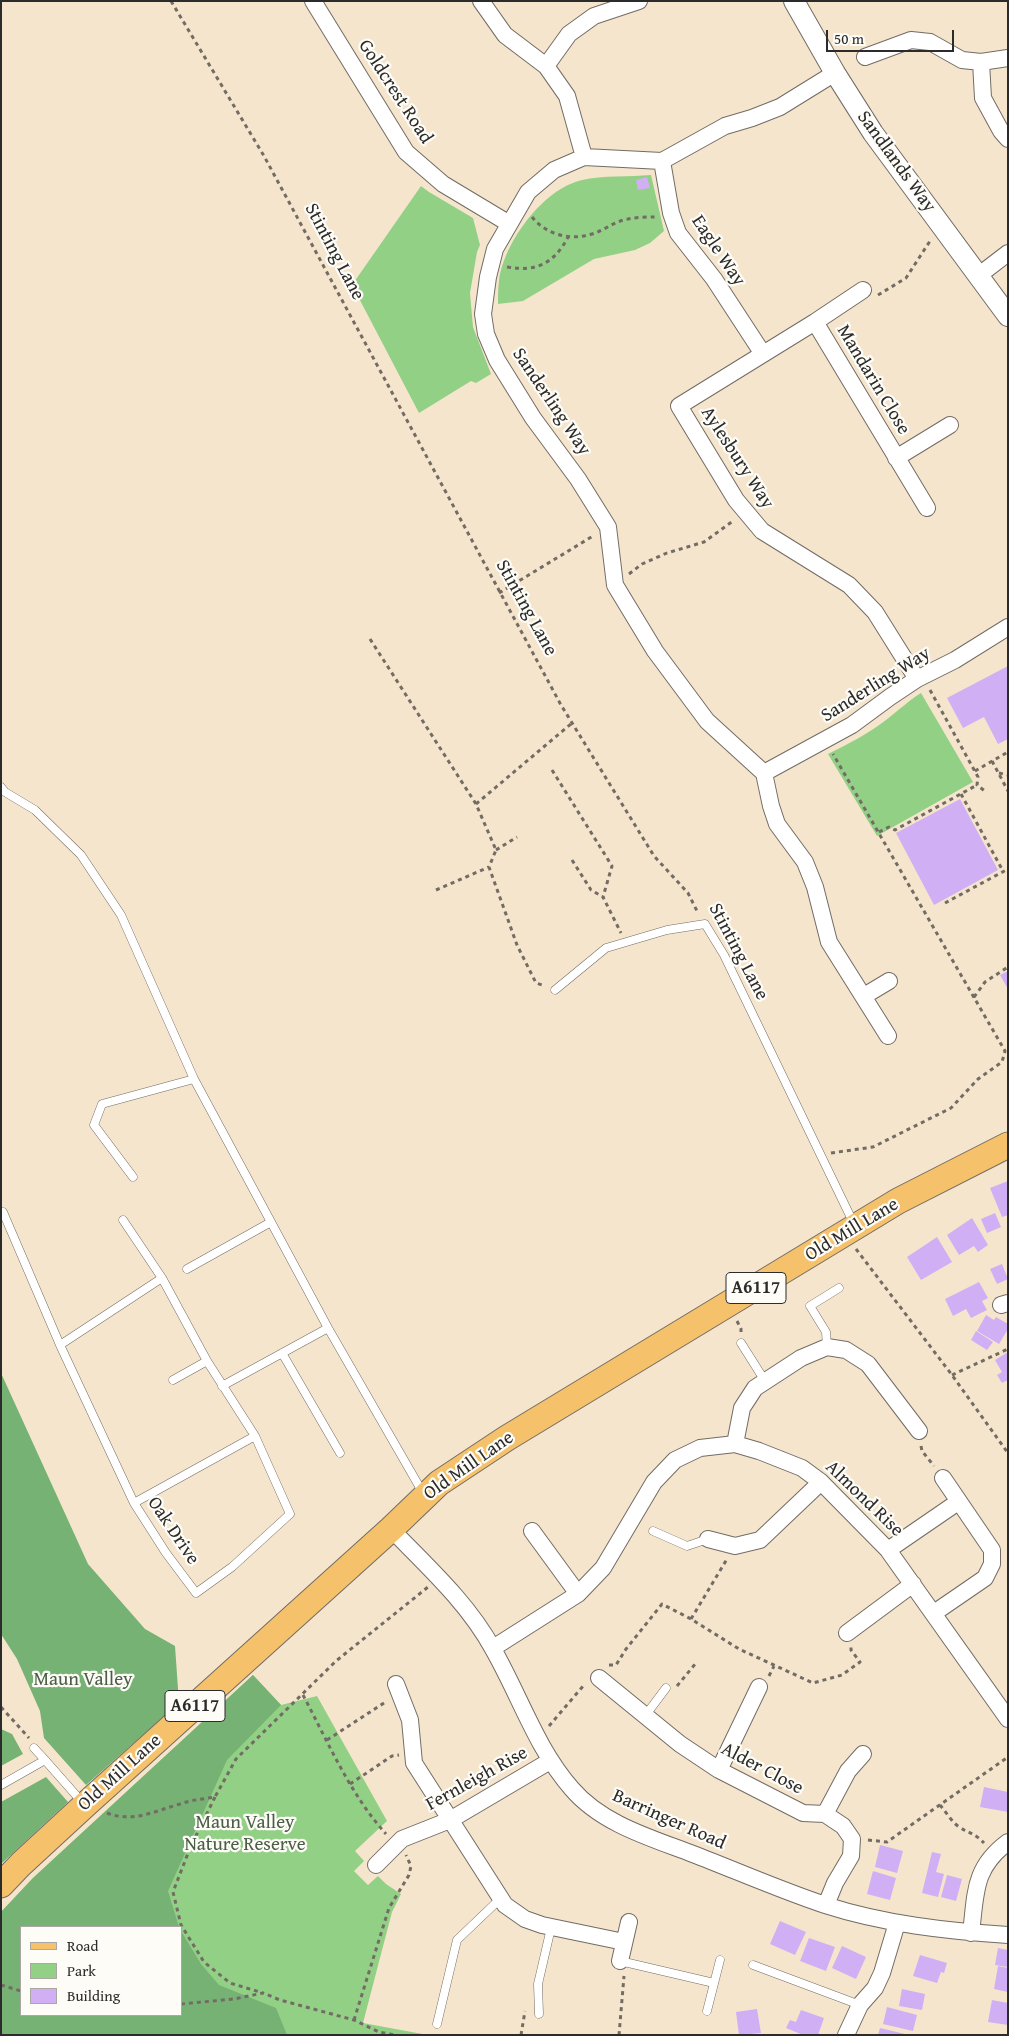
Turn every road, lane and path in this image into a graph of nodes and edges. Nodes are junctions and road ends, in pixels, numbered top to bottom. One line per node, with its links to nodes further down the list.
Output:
1 (171, 1): 32 (path, Stinting Lane)
2 (313, 1): 16 (street, Goldcrest Road)
3 (481, 1): 9 (street)
4 (639, 1): 9 (street)
5 (794, 1): 10 (street, Sandlands Way)
6 (865, 57): 8 (street)
7 (1008, 58): 8 (street)
8 (981, 62): 11 (street)
9 (546, 66): 12 (street)
10 (835, 73): 13 (street); 17 (street, Sandlands Way)
11 (1008, 139)
12 (584, 157): 13 (street, Sanderling Way); 14 (street, Sanderling Way)
13 (662, 161): 15 (street, Eagle Way)
14 (521, 202): 16 (street, Sanderling Way); 18 (path)
15 (671, 213): 18 (path); 25 (street, Eagle Way)
16 (508, 223): 20 (street, Sanderling Way)
17 (942, 224): 21 (street, Sandlands Way); 22 (path)
18 (568, 237): 20 (path)
19 (1008, 253): 21 (street)
20 (491, 261): 30 (street, Sanderling Way)
21 (978, 276): 23 (street, Sandlands Way)
22 (864, 290): 24 (street, Aylesbury Way)
23 (1008, 316)
24 (815, 322): 25 (street, Aylesbury Way); 27 (street, Mandarin Close)
25 (763, 354): 29 (street, Aylesbury Way)
26 (950, 425): 27 (street, Mandarin Close)
27 (896, 458): 28 (street, Mandarin Close)
28 (927, 508)
29 (747, 513): 31 (path); 35 (street, Aylesbury Way)
30 (608, 527): 31 (street, Sanderling Way); 32 (path)
31 (615, 584): 42 (street, Sanderling Way)
32 (499, 593): 36 (path, Stinting Lane)
33 (1008, 627): 35 (street, Sanderling Way)
34 (370, 639): 50 (path)
35 (920, 677): 37 (street, Sanderling Way); 41 (path)
36 (572, 723): 50 (path); 61 (path, Stinting Lane)
37 (825, 740): 42 (street, Sanderling Way); 51 (path)
38 (1008, 752): 39 (path)
39 (992, 761): 41 (path); 43 (path)
40 (552, 770): 59 (path)
41 (975, 771): 45 (path)
42 (764, 773): 66 (street)
43 (998, 773): 44 (path); 47 (path)
44 (1008, 775)
45 (977, 785): 48 (path); 49 (path)
46 (1, 787): 69 (lane)
47 (1008, 791)
48 (986, 792)
49 (961, 794): 51 (path); 57 (path)
50 (476, 804): 53 (path)
51 (879, 832): 67 (path)
52 (517, 837): 53 (path)
53 (496, 850): 55 (path)
54 (572, 860): 59 (path)
55 (489, 867): 58 (path); 65 (path)
56 (1008, 868): 57 (path)
57 (1003, 871): 60 (path)
58 (436, 890)
59 (603, 897): 62 (path)
60 (945, 903)
61 (704, 924): 62 (lane); 71 (lane, Stinting Lane)
62 (626, 942): 65 (lane)
63 (1008, 967): 67 (path)
64 (889, 981): 66 (street)
65 (555, 990)
66 (864, 996): 68 (street)
67 (974, 997): 71 (path)
68 (888, 1036)
69 (194, 1079): 72 (lane); 75 (lane)
70 (1008, 1144): 76 (main road, Old Mill Lane / A6117)
71 (820, 1154): 76 (lane, Stinting Lane)
72 (133, 1177)
73 (3, 1212): 82 (lane, Oak Drive)
74 (123, 1220): 78 (lane, Oak Drive)
75 (271, 1222): 77 (lane); 80 (lane)
76 (850, 1231): 87 (path); 99 (main road, Old Mill Lane / A6117)
77 (187, 1269)
78 (162, 1278): 82 (lane); 86 (lane, Oak Drive)
79 (839, 1288): 83 (lane)
80 (328, 1328): 85 (lane); 99 (lane)
81 (741, 1342): 89 (lane)
82 (60, 1345): 101 (lane, Oak Drive)
83 (826, 1347): 89 (street); 91 (street)
84 (1008, 1350): 87 (path)
85 (282, 1353): 90 (lane); 95 (lane)
86 (207, 1361): 88 (lane); 90 (lane, Oak Drive)
87 (952, 1375): 96 (path)
88 (173, 1380)
89 (765, 1381): 93 (street)
90 (222, 1386): 92 (lane, Oak Drive)
91 (920, 1431)
92 (254, 1436): 101 (lane); 101 (lane, Oak Drive)
93 (734, 1444): 98 (street, Almond Rise); 110 (street, Almond Rise)
94 (922, 1451): 97 (path)
95 (340, 1453)
96 (1008, 1453)
97 (940, 1475): 100 (street)
98 (821, 1482): 106 (street); 107 (street, Almond Rise)
99 (425, 1496): 102 (main road, Old Mill Lane / A6117)
100 (958, 1502): 107 (street); 111 (street)
101 (134, 1503)
102 (391, 1529): 108 (street, Barringer Road); 136 (main road, Old Mill Lane / A6117)
103 (532, 1531): 110 (street)
104 (653, 1532): 105 (lane)
105 (708, 1539): 106 (street)
106 (735, 1546): 112 (path)
107 (888, 1550): 109 (street, Almond Rise)
108 (439, 1578): 114 (street, Barringer Road); 135 (path)
109 (913, 1584): 111 (street, Almond Rise); 113 (street)
110 (578, 1594): 114 (street, Almond Rise)
111 (934, 1612): 122 (street, Almond Rise)
112 (691, 1619): 113 (path); 116 (path)
113 (851, 1630)
114 (493, 1648): 125 (street, Barringer Road)
115 (696, 1663): 119 (path)
116 (596, 1675): 123 (street, Alder Close); 125 (path)
117 (396, 1684): 139 (street)
118 (759, 1687): 132 (street)
119 (666, 1688): 123 (lane)
120 (385, 1701): 124 (path)
121 (1, 1707): 126 (path)
122 (1005, 1710)
123 (645, 1716): 132 (street, Alder Close)
124 (327, 1740)
125 (538, 1740): 131 (street, Barringer Road)
126 (34, 1748): 130 (lane)
127 (863, 1754): 138 (street)
128 (1008, 1757): 137 (path)
129 (389, 1758): 133 (path)
130 (44, 1760): 134 (lane); 136 (lane)
131 (550, 1761): 139 (street, Fernleigh Rise); 146 (street, Barringer Road)
132 (719, 1770): 138 (street, Alder Close)
133 (350, 1784)
134 (1, 1785)
135 (215, 1797): 136 (path); 149 (path)
136 (85, 1805): 144 (main road, Old Mill Lane / A6117)
137 (940, 1805): 140 (path); 142 (path)
138 (825, 1814): 140 (street, Alder Close)
139 (450, 1820): 143 (street, Fernleigh Rise); 145 (street)
140 (852, 1840): 146 (street)
141 (1008, 1842): 142 (street)
142 (994, 1853): 152 (street)
143 (376, 1865)
144 (1, 1885)
145 (500, 1898): 151 (street); 166 (lane)
146 (826, 1905): 148 (street, Barringer Road)
147 (629, 1922): 154 (street)
148 (896, 1923): 152 (street, Barringer Road); 163 (street)
149 (182, 1926)
150 (182, 1927): 161 (path)
151 (550, 1928): 154 (street); 165 (lane)
152 (971, 1933): 153 (street, Barringer Road)
153 (1008, 1935)
154 (624, 1942): 156 (street)
155 (720, 1960): 158 (lane)
156 (620, 1961): 158 (lane); 168 (path)
157 (753, 1965): 163 (lane)
158 (714, 1983): 164 (lane)
159 (1, 1985): 160 (path)
160 (20, 1991)
161 (263, 1993): 162 (path); 167 (path)
162 (182, 2004)
163 (860, 2005): 169 (street)
164 (707, 2011)
165 (539, 2014)
166 (437, 2024)
167 (394, 2035)
168 (619, 2035)
169 (846, 2035)

